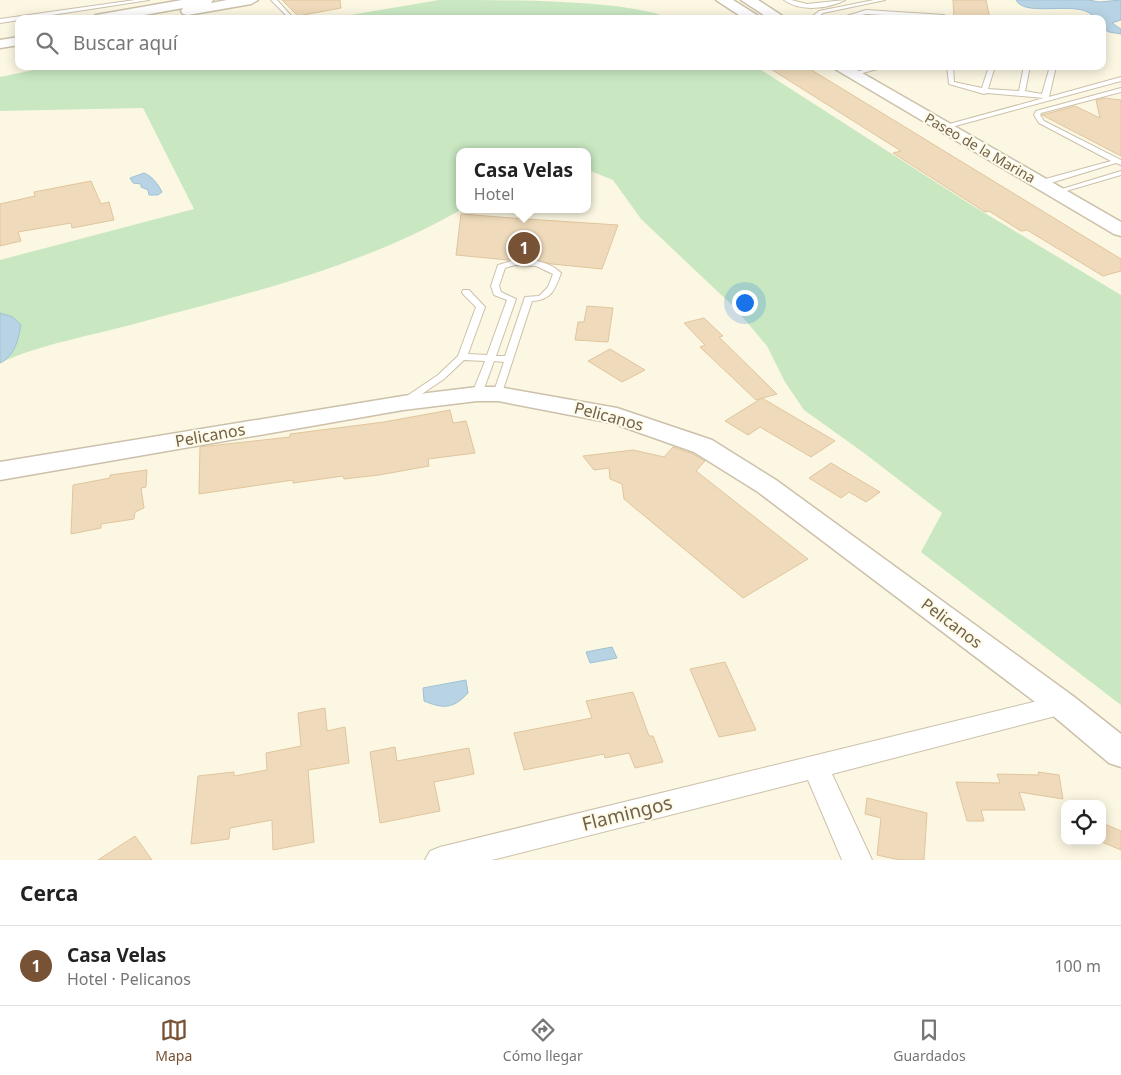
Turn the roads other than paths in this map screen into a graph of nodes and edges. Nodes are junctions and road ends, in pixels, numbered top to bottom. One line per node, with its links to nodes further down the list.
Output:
1 (146, 0): 13 (lane)
2 (206, 0): 11 (street)
3 (251, 0): 10 (street)
4 (274, 0): 16 (lane)
5 (723, 0): 17 (street)
6 (748, 0): 18 (street)
7 (787, 0): 8 (lane)
8 (842, 0)
9 (882, 0): 19 (lane)
10 (222, 2): 11 (street)
11 (183, 5): 12 (street)
12 (162, 11): 14 (street); 15 (street)
13 (42, 15)
14 (129, 15)
15 (153, 15)
16 (289, 15)
17 (749, 15)
18 (773, 15)
19 (817, 15)
20 (848, 15): 21 (lane)
21 (899, 15)
22 (15, 19): 23 (lane)
23 (0, 21)
24 (15, 33): 25 (street)
25 (0, 35)
26 (15, 42): 27 (street)
27 (0, 44)
28 (865, 70): 39 (street, Paseo de la Marina)
29 (865, 70): 39 (street, Paseo de la Marina)
30 (950, 70): 36 (lane)
31 (991, 70): 36 (lane)
32 (1026, 70): 37 (lane)
33 (1052, 70): 38 (lane)
34 (1121, 79): 38 (lane)
35 (1121, 90): 41 (lane)
36 (984, 92): 37 (lane)
37 (1022, 92): 38 (lane)
38 (1047, 97): 40 (lane)
39 (944, 120): 40 (street, Paseo de la Marina); 43 (street, Paseo de la Marina)
40 (963, 122): 43 (street, Paseo de la Marina)
41 (1119, 162): 43 (lane)
42 (1121, 173): 44 (lane)
43 (1059, 185): 44 (street, Paseo de la Marina); 46 (street, Paseo de la Marina)
44 (1078, 185): 45 (street, Paseo de la Marina)
45 (1099, 198)
46 (1121, 230)
47 (466, 292): 50 (lane)
48 (512, 299): 49 (lane); 49 (lane); 51 (lane)
49 (528, 299): 52 (lane)
50 (462, 357): 51 (lane); 54 (lane)
51 (489, 358): 52 (lane); 53 (lane)
52 (509, 360): 53 (lane)
53 (487, 394): 54 (street, Pelicanos); 56 (street, Pelicanos)
54 (403, 403): 55 (street, Pelicanos)
55 (0, 471)
56 (1062, 705): 57 (street, Pelicanos); 58 (street, Flamingos)
57 (1121, 753)
58 (815, 766): 59 (street, Flamingos); 60 (street)
59 (440, 860)
60 (857, 860)

